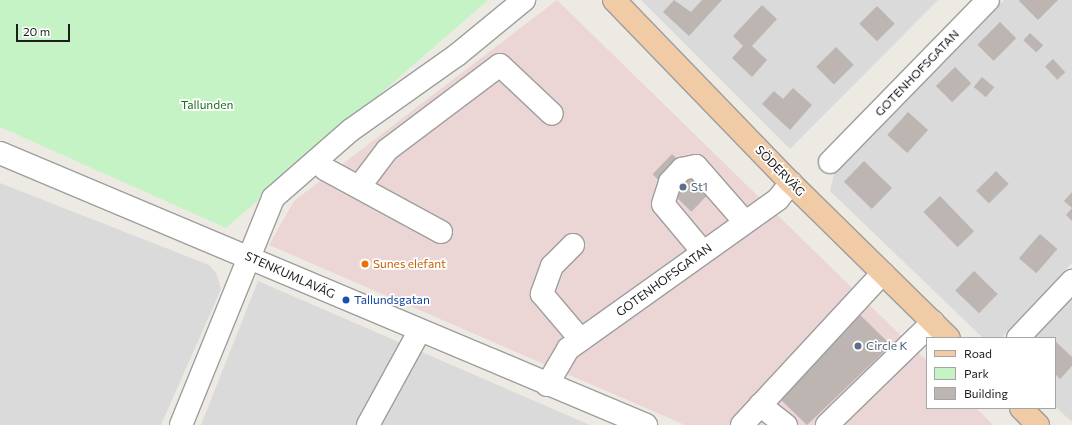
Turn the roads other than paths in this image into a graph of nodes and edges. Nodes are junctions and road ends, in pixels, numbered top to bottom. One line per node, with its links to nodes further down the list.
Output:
1 (524, 0): 6 (street)
2 (614, 0): 8 (main road, SÖDERVÄG)
3 (988, 0): 7 (street, GOTENHOFSGATAN)
4 (552, 114): 9 (street)
5 (0, 153): 14 (street, STENKUMLAVÄG)
6 (317, 160): 9 (street); 14 (street)
7 (830, 162)
8 (791, 183): 10 (street, GOTENHOFSGATAN); 15 (main road, SÖDERVÄG)
9 (359, 187): 11 (street)
10 (745, 222): 13 (street, GOTENHOFSGATAN); 13 (street)
11 (441, 232)
12 (573, 245): 21 (street)
13 (703, 252): 21 (street, GOTENHOFSGATAN)
14 (248, 256): 18 (street, STENKUMLAVÄG); 25 (street)
15 (883, 273): 17 (main road, SÖDERVÄG); 23 (street)
16 (1072, 281): 20 (street)
17 (933, 322): 19 (main road, SÖDERVÄG); 30 (street)
18 (419, 332): 22 (street, STENKUMLAVÄG); 26 (street)
19 (948, 337)
20 (1019, 337)
21 (581, 340): 22 (street, GOTENHOFSGATAN)
22 (547, 385): 27 (street, STENKUMLAVÄG)
23 (760, 405): 28 (street); 29 (street)
24 (1021, 409): 31 (main road)
25 (181, 425)
26 (368, 425)
27 (646, 425)
28 (742, 425)
29 (786, 425)
30 (827, 425)
31 (1038, 425)

